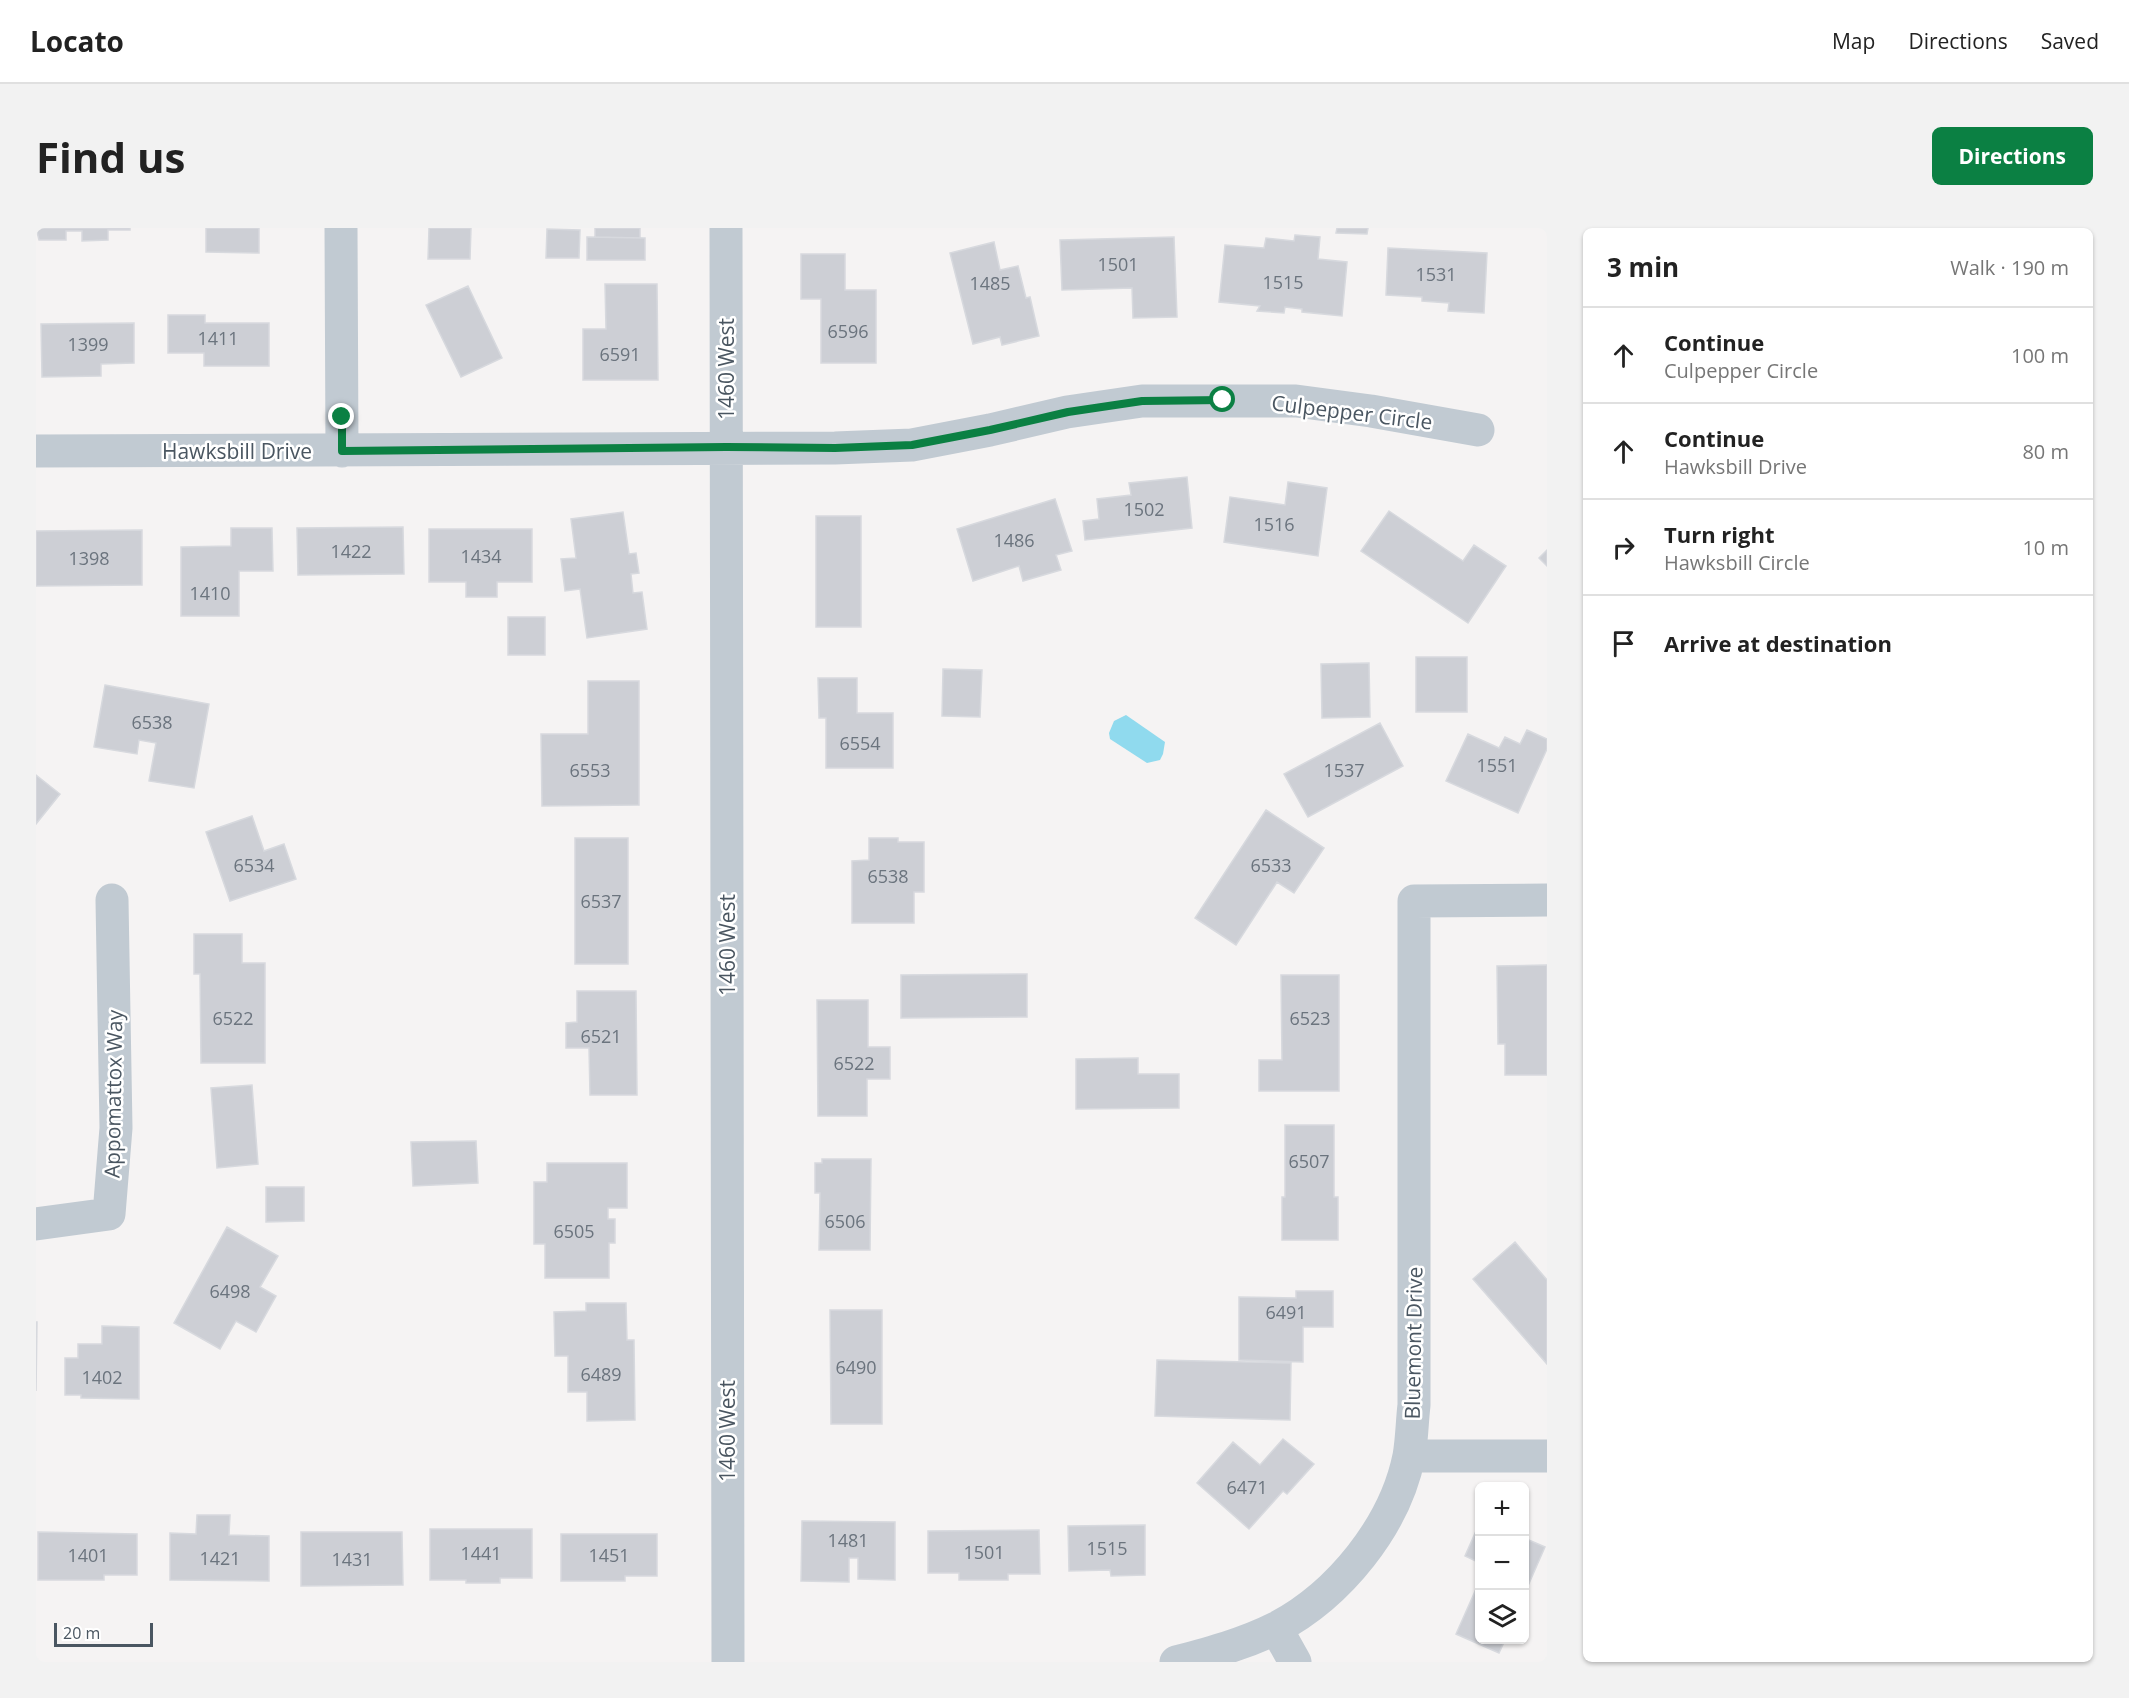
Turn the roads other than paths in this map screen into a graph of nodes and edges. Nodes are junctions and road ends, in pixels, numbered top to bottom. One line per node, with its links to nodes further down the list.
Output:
1 (341, 228): 6 (street)
2 (726, 228): 4 (street, 1460 West)
3 (1478, 430): 4 (street, Culpepper Circle)
4 (726, 447): 6 (street, Hawksbill Drive); 13 (street, 1460 West)
5 (36, 451): 6 (street, Hawksbill Drive)
6 (342, 451)
7 (112, 900): 9 (street, Appomattox Way)
8 (1547, 900): 10 (street, Bluemont Drive)
9 (36, 1224)
10 (1409, 1456): 11 (street); 12 (street, Bluemont Drive)
11 (1547, 1456)
12 (1276, 1628): 14 (street, Bluemont Drive); 15 (street)
13 (728, 1662)
14 (1176, 1662)
15 (1295, 1662)

